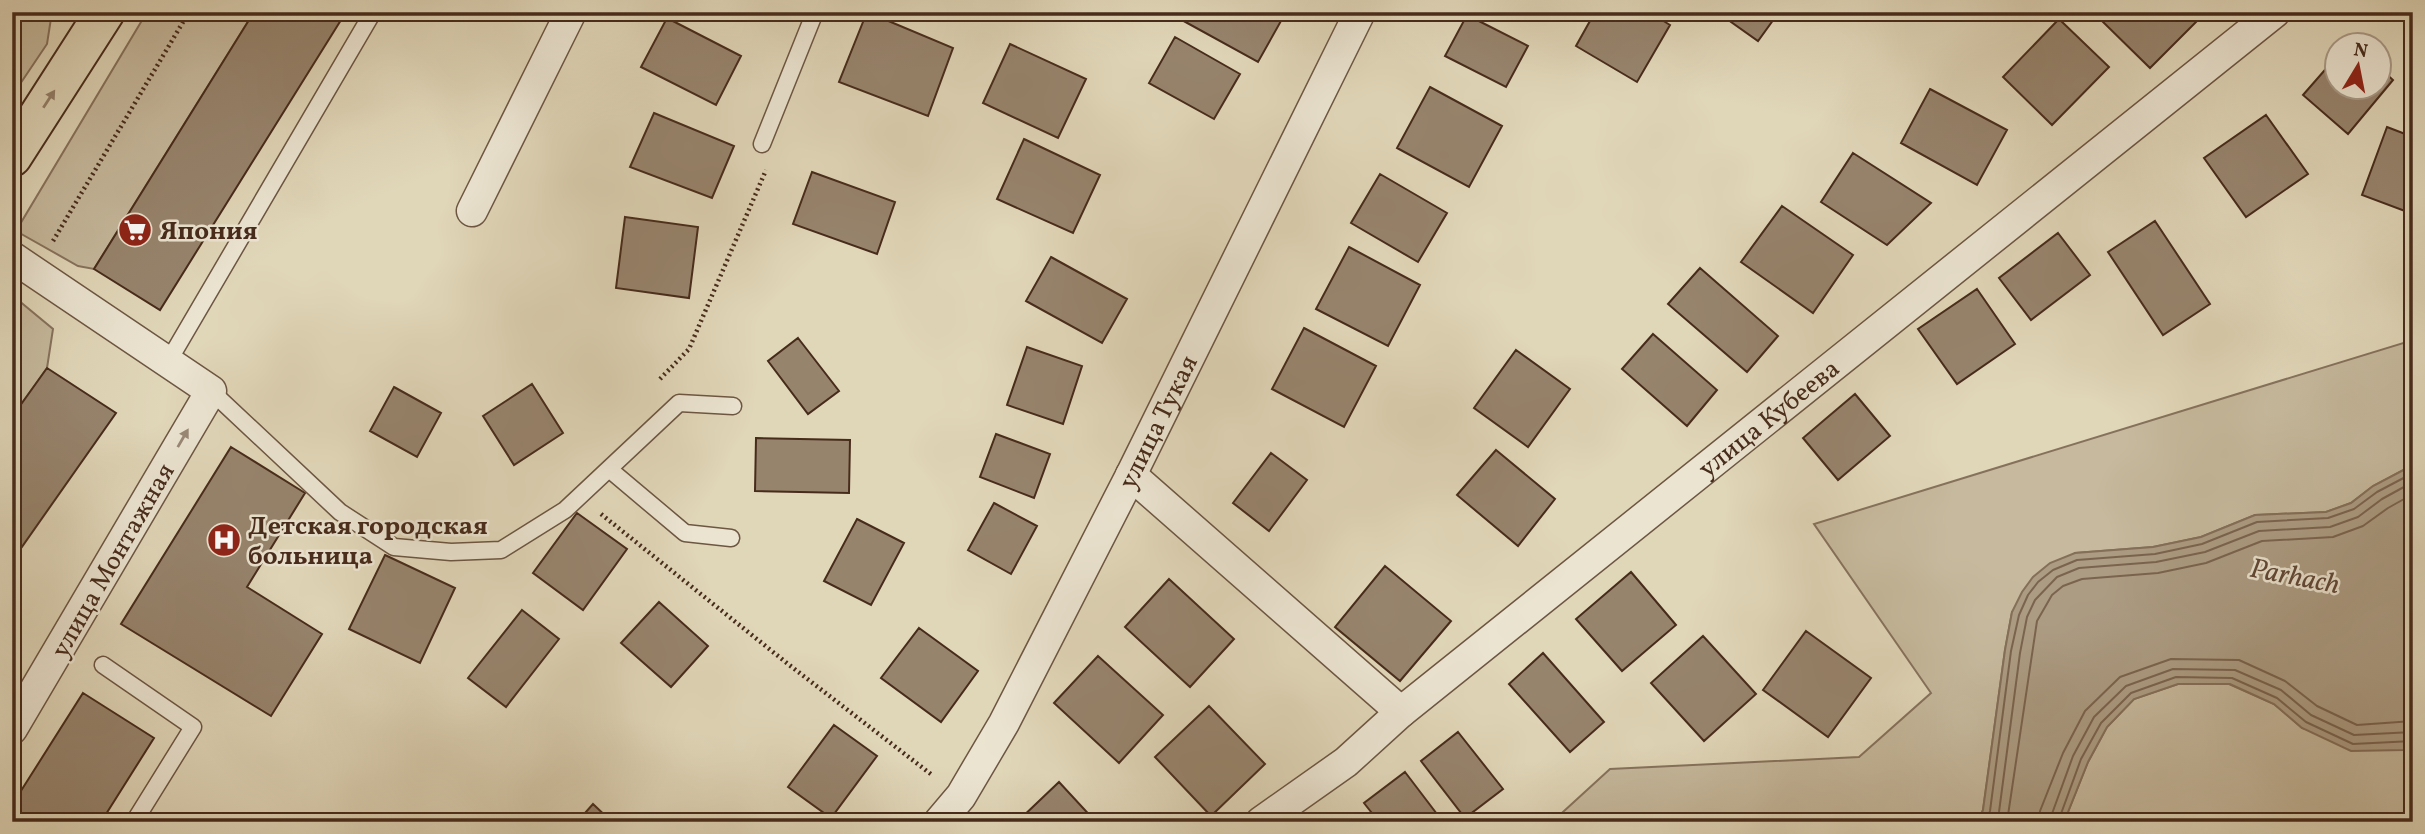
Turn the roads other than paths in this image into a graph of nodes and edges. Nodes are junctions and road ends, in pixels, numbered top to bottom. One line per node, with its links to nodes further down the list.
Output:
1 (105, 12): 8 (main road, one-way to 1)
2 (373, 12): 11 (lane)
3 (571, 12): 9 (street)
4 (815, 12): 7 (lane)
5 (1360, 12): 15 (street, улица Тукая)
6 (2275, 12): 18 (street, улица Кубеева)
7 (762, 144)
8 (12, 157)
9 (472, 211)
10 (24, 264): 11 (street)
11 (168, 362): 12 (street)
12 (211, 391): 14 (lane); 19 (street, улица Монтажная, one-way to 12)
13 (733, 406): 14 (lane)
14 (609, 469): 16 (lane)
15 (1131, 475): 18 (street); 21 (street, улица Тукая)
16 (731, 538)
17 (103, 664): 20 (lane)
18 (1401, 712): 22 (street, улица Кубеева)
19 (12, 729)
20 (134, 822)
21 (939, 822)
22 (1261, 822)

